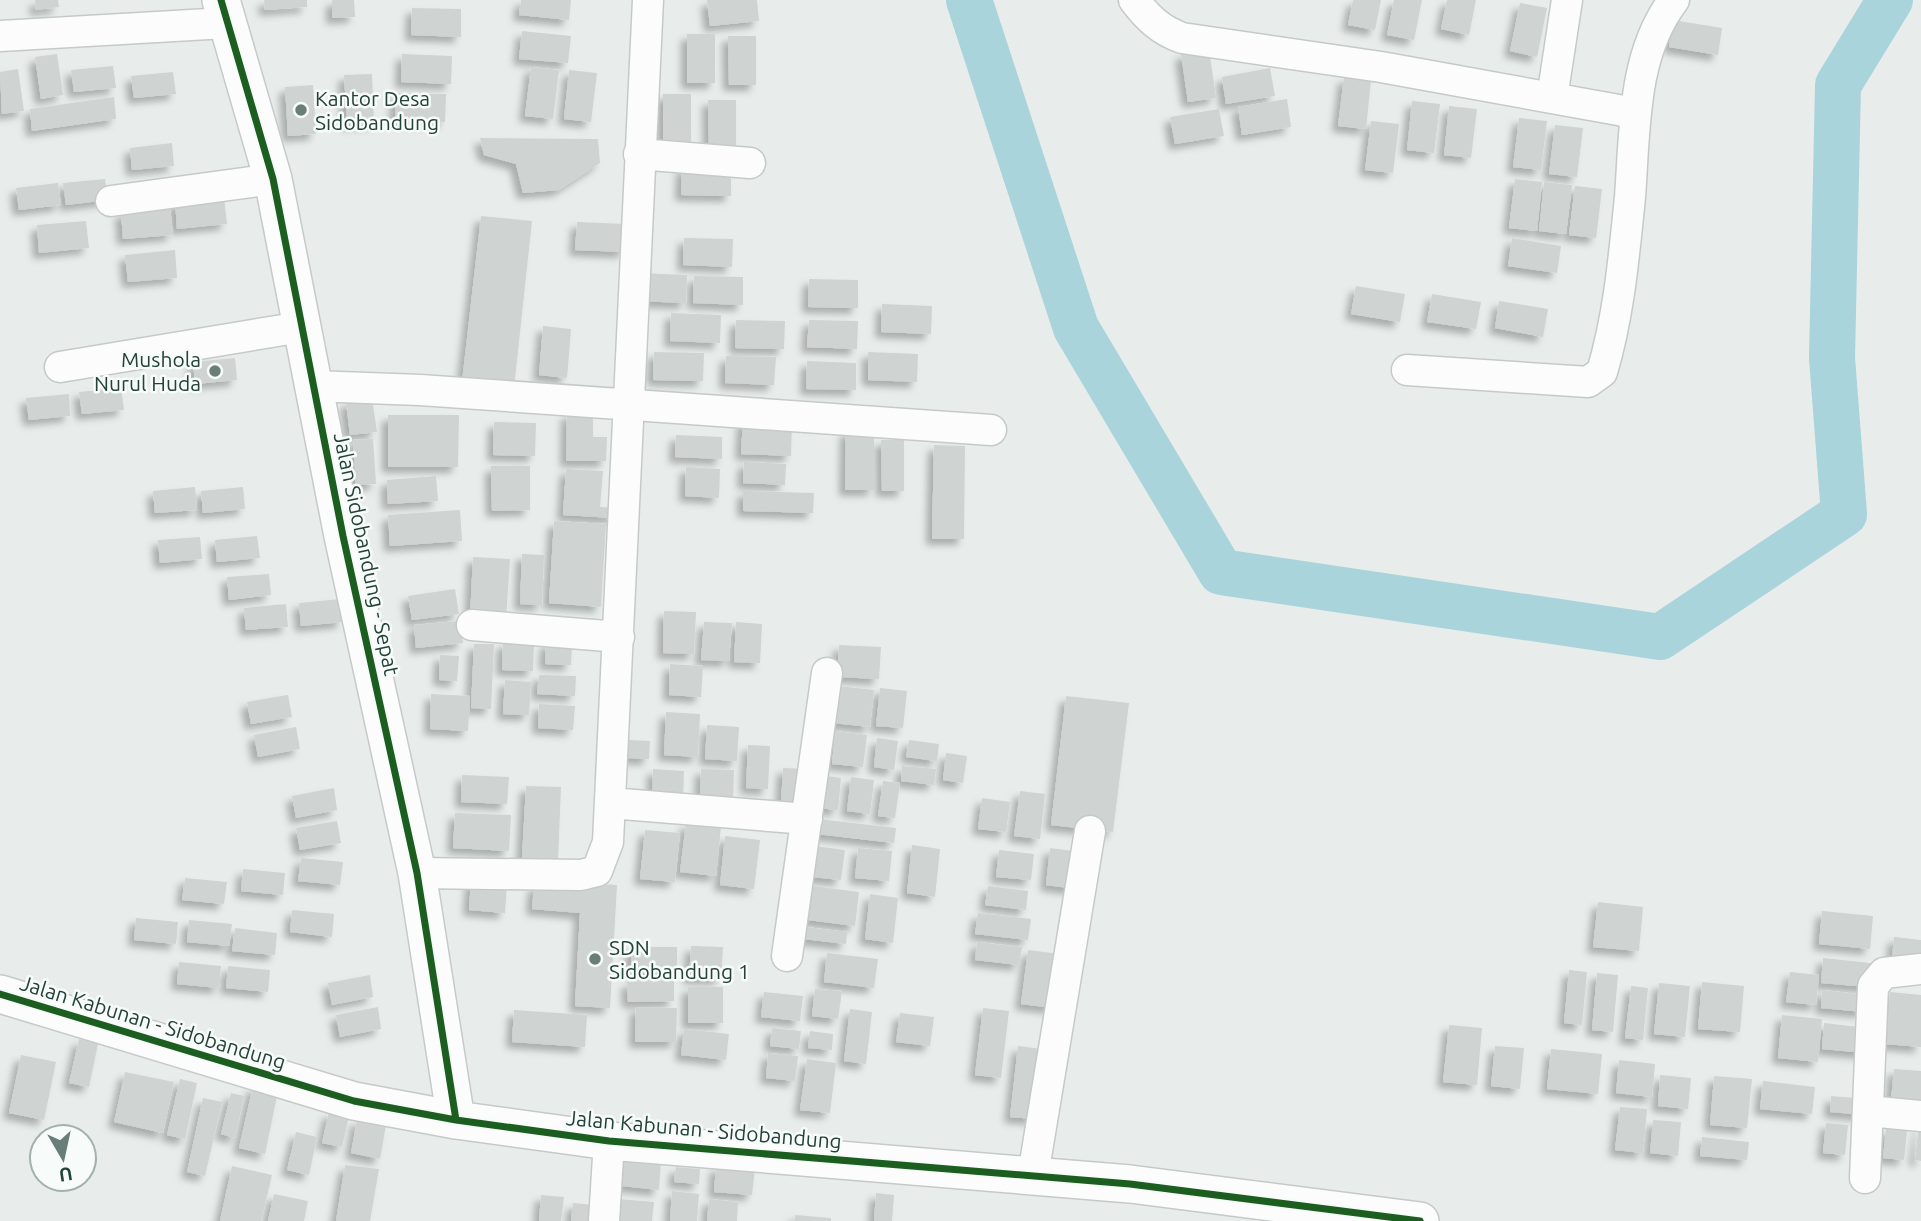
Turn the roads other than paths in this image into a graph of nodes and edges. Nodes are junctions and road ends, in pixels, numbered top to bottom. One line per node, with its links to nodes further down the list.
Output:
1 (648, 0): 9 (street)
2 (1134, 0): 7 (street)
3 (1567, 0): 7 (street)
4 (1674, 0): 8 (street)
5 (224, 12): 6 (street); 11 (street, Jalan Sidobandung - Sepat)
6 (0, 36)
7 (1552, 98): 8 (street)
8 (1635, 113): 15 (street)
9 (639, 154): 10 (street); 17 (street)
10 (750, 163)
11 (273, 178): 12 (street); 13 (street, Jalan Sidobandung - Sepat)
12 (111, 201)
13 (302, 327): 14 (street); 16 (street, Jalan Sidobandung - Sepat)
14 (60, 367)
15 (1407, 370)
16 (313, 386): 17 (street); 25 (street, Jalan Sidobandung - Sepat)
17 (630, 405): 18 (street); 20 (street)
18 (991, 430)
19 (472, 625): 20 (street)
20 (619, 637): 22 (street)
21 (827, 673): 23 (street)
22 (610, 803): 23 (street); 25 (street)
23 (807, 819): 26 (street)
24 (1090, 831): 33 (street)
25 (417, 873): 31 (street, Jalan Sidobandung - Sepat)
26 (787, 956)
27 (1921, 969): 29 (street)
28 (0, 994): 31 (street, Jalan Kabunan - Sidobandung)
29 (1868, 1111): 30 (street); 34 (street)
30 (1921, 1116)
31 (456, 1120): 32 (street, Jalan Kabunan - Sidobandung)
32 (609, 1141): 33 (street, Jalan Kabunan - Sidobandung); 35 (street)
33 (1036, 1158): 36 (street, Jalan Kabunan - Sidobandung)
34 (1865, 1178)
35 (604, 1221)
36 (1420, 1221)

